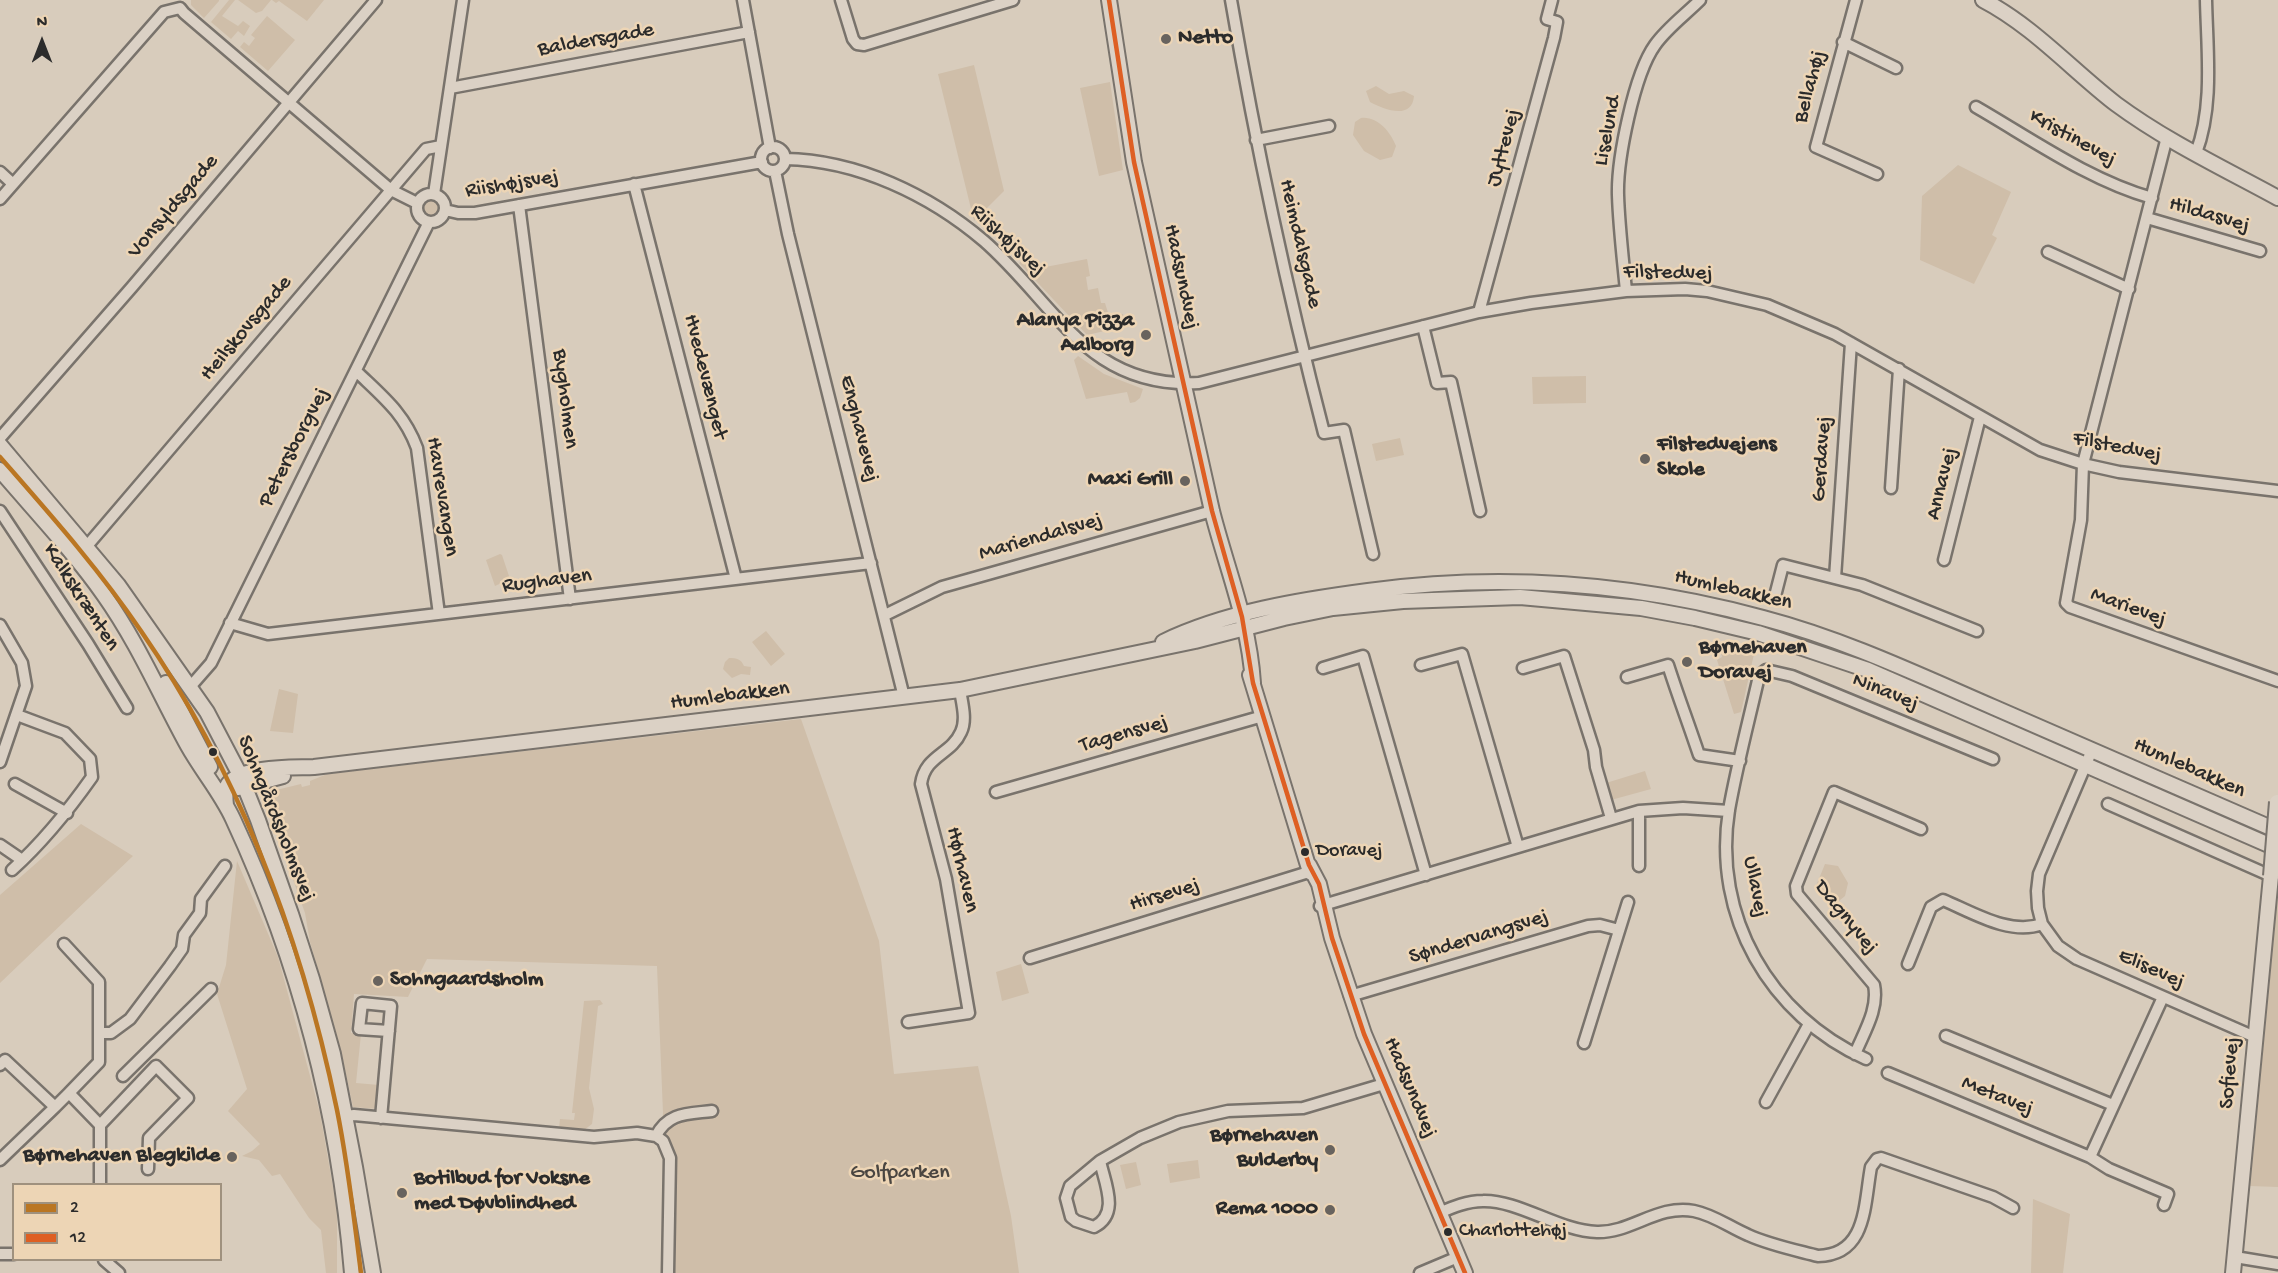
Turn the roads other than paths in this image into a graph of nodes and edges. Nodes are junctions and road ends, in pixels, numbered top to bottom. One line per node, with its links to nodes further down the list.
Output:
1 (376, 0): 17 (street, Vonsyldsgade)
2 (463, 0): 16 (street)
3 (743, 0): 13 (street)
4 (841, 0): 5 (street)
5 (1013, 0)
6 (1109, 0): 52 (street, Hadsundvej)
7 (1231, 0): 21 (street, Heimdalsgade)
8 (1552, 0): 46 (street, Jyttevej)
9 (1700, 0): 45 (street, Liselund)
10 (1856, 0): 14 (street, Bellahøj)
11 (1983, 0): 20 (street)
12 (2206, 0): 24 (street)
13 (749, 32): 16 (street, Baldersgade); 23 (street)
14 (1843, 42): 15 (street, Bellahøj); 29 (street, Bellahøj)
15 (1896, 68)
16 (450, 87): 22 (street)
17 (288, 103): 30 (street); 32 (street); 54 (street, Vonsyldsgade)
18 (1976, 107): 34 (street, Kristinevej)
19 (1329, 126): 21 (street)
20 (2167, 137): 24 (street); 34 (street)
21 (1256, 140): 49 (street, Heimdalsgade)
22 (441, 146): 32 (street, Heilskovsgade); 33 (street)
23 (770, 148): 25 (street); 26 (street)
24 (2196, 153): 35 (street)
25 (785, 159): 27 (street); 52 (street, Riishøjsvej)
26 (762, 162): 27 (street); 31 (street, Riishøjsvej)
27 (775, 171): 66 (street, Enghavevej)
28 (0, 172): 30 (street)
29 (1877, 174)
30 (13, 184): 36 (street)
31 (634, 184): 38 (street, Riishøjsvej); 68 (street, Hvedevænget)
32 (391, 190): 37 (street); 63 (street, Heilskovsgade)
33 (434, 194): 37 (street); 39 (street)
34 (2152, 198): 40 (street)
35 (2278, 198)
36 (0, 199)
37 (417, 203): 41 (street)
38 (519, 205): 39 (street, Riishøjsvej); 71 (street, Bygholmen)
39 (446, 210): 41 (street)
40 (2147, 218): 42 (street, Hildasvej); 44 (street)
41 (429, 222): 51 (street, Petersborgvej)
42 (2260, 250)
43 (2048, 252): 44 (street)
44 (2129, 289): 56 (street)
45 (1626, 291): 46 (street, Filstedvej); 48 (street, Filstedvej)
46 (1479, 312): 47 (street, Filstedvej)
47 (1423, 326): 49 (street, Filstedvej); 62 (street)
48 (1851, 343): 50 (street, Filstedvej); 67 (street, Gerdavej)
49 (1304, 357): 52 (street, Filstedvej); 64 (street, Heimdalsgade)
50 (1899, 369): 53 (street, Filstedvej); 58 (street)
51 (356, 371): 72 (street, Havrevangen); 74 (street, Petersborgvej)
52 (1183, 384): 61 (street, Hadsundvej)
53 (1980, 417): 56 (street, Filstedvej); 65 (street, Annavej)
54 (0, 438)
55 (0, 445): 63 (street, Sohngårdsholmsvej)
56 (2083, 464): 59 (street, Filstedvej); 83 (street, Marievej)
57 (0, 470): 69 (street, Sohngårdsholmsvej)
58 (1891, 488)
59 (2278, 491)
60 (0, 511): 87 (street, Kalkskrænten)
61 (1212, 511): 73 (street, Mariendalsvej); 75 (street, Hadsundvej)
62 (1480, 511)
63 (87, 546): 84 (street, Sohngårdsholmsvej)
64 (1373, 554)
65 (1944, 560)
66 (871, 563): 68 (street, Rughaven); 73 (street, Enghavevej)
67 (1835, 578): 70 (street); 77 (street)
68 (736, 579): 71 (street, Rughaven)
69 (105, 595): 97 (street); 101 (street, Sohngårdsholmsvej)
70 (1776, 596)
71 (570, 598): 72 (street, Rughaven)
72 (439, 614): 74 (street, Rughaven)
73 (885, 615): 86 (street, Enghavevej)
74 (230, 622): 84 (street, Petersborgvej)
75 (1239, 622): 85 (street, Humlebakken); 89 (street, Hadsundvej); 90 (street, Humlebakken); 94 (street, Humlebakken)
76 (0, 625): 88 (street)
77 (1977, 631)
78 (1421, 665): 109 (street)
79 (1323, 668): 116 (street)
80 (1523, 668): 105 (street)
81 (1762, 672): 91 (street, Ninavej); 92 (street, Ullavej)
82 (1627, 677): 92 (street)
83 (2278, 681)
84 (190, 687): 95 (street, Sohngårdsholmsvej)
85 (960, 690): 86 (street, Humlebakken); 128 (street, Hørhaven)
86 (904, 697): 95 (street, Humlebakken)
87 (127, 708)
88 (17, 715): 93 (street); 104 (street)
89 (1263, 716): 98 (street, Tagensvej); 114 (street, Hadsundvej)
90 (2092, 750): 94 (street); 107 (street, Humlebakken)
91 (1993, 759)
92 (1740, 761): 103 (street, Ullavej)
93 (0, 762)
94 (2086, 765): 110 (street, Humlebakken); 120 (street)
95 (242, 781): 97 (street); 148 (street, Sohngårdsholmsvej)
96 (15, 784): 104 (street)
97 (226, 788): 101 (street)
98 (996, 792)
99 (2278, 797): 117 (street, Sofievej, bridge)
100 (2108, 804): 117 (street)
101 (226, 805): 165 (street, Sohngårdsholmsvej)
102 (1639, 811): 103 (street); 105 (street); 113 (street)
103 (1729, 811): 129 (street, Ullavej)
104 (66, 813): 111 (street)
105 (1611, 818): 109 (street)
106 (1921, 829): 135 (street, Dagnyvej)
107 (2278, 831)
108 (0, 846): 111 (street)
109 (1518, 847): 116 (street)
110 (2278, 849)
111 (22, 860): 115 (street)
112 (225, 866): 131 (street)
113 (1639, 866)
114 (1310, 869): 119 (street, Hadsundvej); 123 (street, Hirsevej)
115 (12, 870)
116 (1426, 875): 119 (street)
117 (2271, 876): 133 (street, Sofievej)
118 (1628, 902): 121 (street)
119 (1323, 908): 126 (street, Hadsundvej)
120 (2042, 924): 124 (street); 127 (street, Elisevej)
121 (1619, 930): 126 (street, Søndervangsvej); 134 (street)
122 (64, 944): 131 (street)
123 (1030, 958)
124 (1908, 964)
125 (211, 989): 136 (street)
126 (1350, 996): 142 (street, Hadsundvej)
127 (2163, 997): 133 (street, Elisevej); 145 (street)
128 (908, 1022)
129 (1809, 1024): 135 (street, Ullavej); 144 (street)
130 (389, 1031): 149 (street)
131 (99, 1033): 143 (street)
132 (1946, 1036): 145 (street, Metavej)
133 (2255, 1037): 161 (street, Sofievej)
134 (1584, 1043)
135 (1855, 1054): 137 (street, Ullavej)
136 (143, 1056): 139 (street); 141 (street)
137 (1866, 1059)
138 (0, 1065): 146 (street)
139 (156, 1066): 150 (street); 155 (street)
140 (1888, 1074): 152 (street, Metavej)
141 (123, 1076)
142 (1384, 1084): 154 (street); 159 (street, Hadsundvej)
143 (69, 1093): 146 (street); 150 (street)
144 (1766, 1102)
145 (2113, 1105): 152 (street)
146 (55, 1107): 153 (street)
147 (712, 1111): 151 (street)
148 (345, 1116): 149 (street); 166 (street, Sohngårdsholmsvej)
149 (381, 1118): 151 (street)
150 (100, 1125): 156 (street)
151 (656, 1136): 167 (street)
152 (2090, 1157): 157 (street, Metavej)
153 (0, 1160)
154 (1100, 1161): 154 (street)
155 (148, 1169)
156 (100, 1183)
157 (2164, 1205)
158 (2013, 1208): 159 (street)
159 (1439, 1213): 160 (street, Hadsundvej)
160 (1458, 1257): 168 (street); 169 (street, Hadsundvej)
161 (2235, 1257): 163 (street); 170 (street, Sofievej)
162 (105, 1261): 164 (street)
163 (2278, 1264)
164 (119, 1273)
165 (352, 1273)
166 (373, 1273)
167 (668, 1273)
168 (1420, 1273)
169 (1465, 1273)
170 (2233, 1273)

